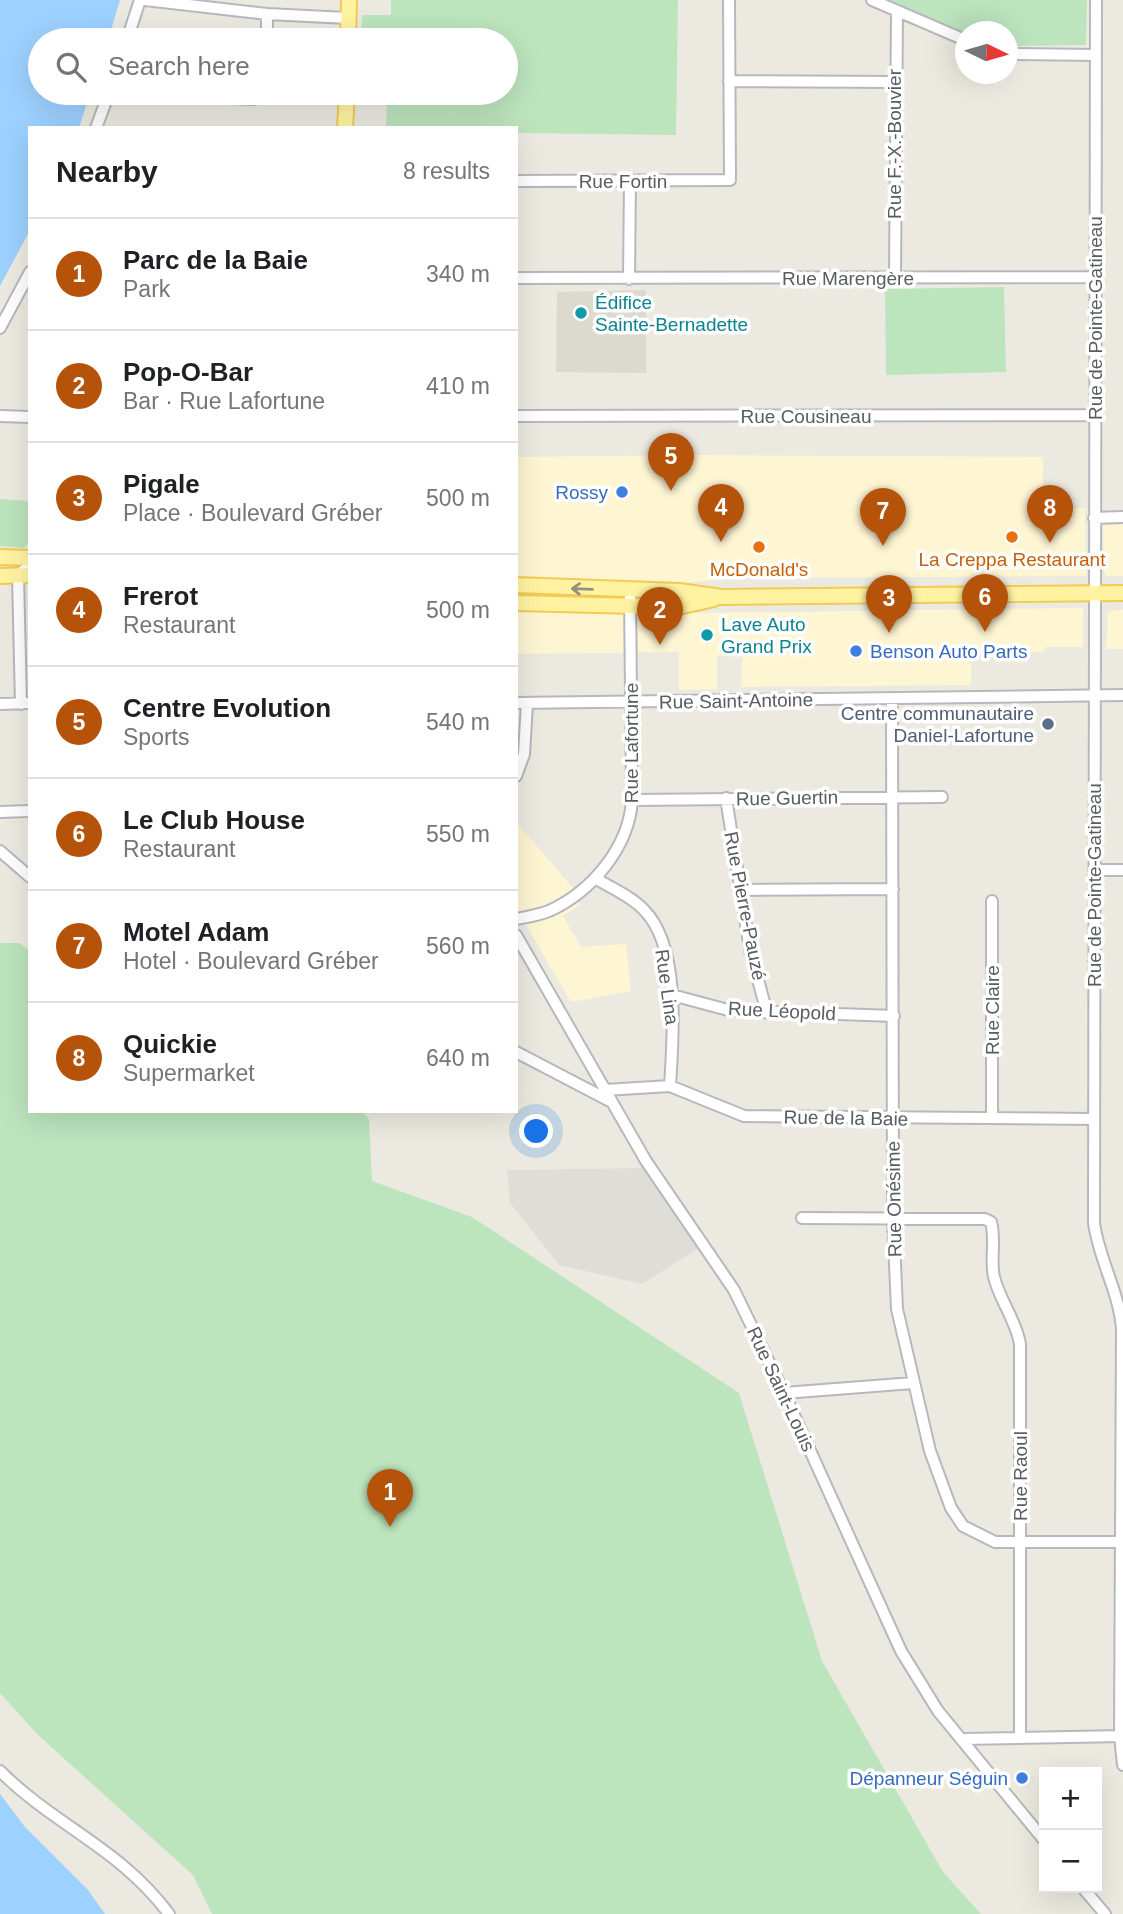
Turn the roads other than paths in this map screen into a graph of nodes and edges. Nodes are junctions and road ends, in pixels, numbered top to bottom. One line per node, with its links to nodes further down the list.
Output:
1 (142, 0): 7 (street); 9 (street)
2 (349, 0): 8 (main road)
3 (729, 0): 15 (street)
4 (872, 0): 6 (street)
5 (1096, 0): 14 (street, Rue de Pointe-Gatineau)
6 (897, 11): 12 (street); 16 (street, Rue F.-X.-Bouvier)
7 (267, 14): 8 (street); 10 (street)
8 (348, 18): 11 (main road)
9 (132, 28)
10 (267, 28)
11 (348, 28)
12 (955, 36)
13 (1018, 54): 14 (street)
14 (1096, 55): 24 (street, Rue de Pointe-Gatineau)
15 (729, 81): 16 (street); 22 (street, Rue Fortin)
16 (894, 82): 26 (street, Rue F.-X.-Bouvier)
17 (105, 105): 19 (street)
18 (346, 105): 20 (main road)
19 (97, 126)
20 (345, 126)
21 (518, 181): 22 (street, Rue Fortin)
22 (630, 181): 27 (street)
23 (28, 276): 28 (street)
24 (1096, 277): 26 (street, Rue Marengère); 29 (street, Rue de Pointe-Gatineau)
25 (518, 278): 27 (street, Rue Marengère)
26 (895, 278): 27 (street, Rue Marengère)
27 (629, 279)
28 (0, 328)
29 (1095, 415): 31 (street, Rue Cousineau); 33 (street, Rue de Pointe-Gatineau)
30 (0, 416): 32 (street)
31 (518, 416)
32 (28, 417)
33 (1094, 517): 34 (street); 41 (street, Rue de Pointe-Gatineau)
34 (1123, 517)
35 (0, 557): 36 (main road)
36 (28, 558)
37 (24, 575): 38 (main road); 52 (street)
38 (0, 576)
39 (518, 586): 40 (main road, one-way to 39)
40 (630, 591): 43 (main road); 45 (street, Rue Lafortune)
41 (1095, 593): 42 (main road); 43 (main road); 47 (street, Rue de Pointe-Gatineau)
42 (1123, 593)
43 (722, 597): 45 (main road)
44 (518, 603): 45 (main road)
45 (629, 607): 49 (street, Rue Lafortune)
46 (1123, 695): 47 (street, Rue Saint-Antoine)
47 (1094, 696): 48 (street, Rue Saint-Antoine); 61 (street, Rue de Pointe-Gatineau)
48 (892, 699): 49 (street, Rue Saint-Antoine); 54 (street, Rue Onésime)
49 (631, 702): 50 (street, Rue Saint-Antoine); 57 (street, Rue Lafortune)
50 (522, 703): 53 (street)
51 (0, 704): 52 (street)
52 (25, 704)
53 (518, 770)
54 (894, 797): 55 (street, Rue Guertin); 56 (street, Rue Guertin); 65 (street, Rue Onésime)
55 (942, 797)
56 (726, 798): 57 (street, Rue Guertin); 66 (street, Rue Pierre-Pauzé)
57 (632, 800): 64 (street, Rue Lafortune)
58 (28, 811): 59 (street)
59 (0, 812)
60 (0, 851): 63 (street)
61 (1094, 870): 62 (street); 79 (street, Rue de Pointe-Gatineau)
62 (1123, 870)
63 (28, 875)
64 (595, 878): 68 (street, Rue Lafortune); 70 (street, Rue Lina)
65 (893, 888): 66 (street); 72 (street, Rue Onésime)
66 (739, 890): 71 (street, Rue Pierre-Pauzé)
67 (992, 901): 78 (street, Rue Claire)
68 (518, 918)
69 (518, 938): 75 (street, Rue Saint-Louis)
70 (672, 995): 71 (street, Rue Léopold); 74 (street, Rue Lina)
71 (767, 1013): 72 (street, Rue Léopold)
72 (894, 1016): 77 (street, Rue Onésime)
73 (518, 1053): 76 (street)
74 (670, 1086): 75 (street, Rue de la Baie); 77 (street, Rue de la Baie)
75 (605, 1090): 76 (street, Rue Saint-Louis)
76 (611, 1102): 84 (street, Rue Saint-Louis)
77 (894, 1118): 78 (street, Rue de la Baie); 81 (street, Rue Onésime)
78 (992, 1118): 79 (street, Rue de la Baie)
79 (1094, 1119): 82 (street, Rue de Pointe-Gatineau)
80 (802, 1218): 81 (street)
81 (893, 1219): 83 (street, Rue Onésime); 87 (street, Rue Raoul)
82 (1122, 1314): 85 (street, Rue de Pointe-Gatineau)
83 (913, 1382): 84 (street); 87 (street, Rue Onésime)
84 (784, 1393): 91 (street, Rue Saint-Louis)
85 (1123, 1413): 86 (street, Rue de Pointe-Gatineau)
86 (1122, 1504): 88 (street, Rue de Pointe-Gatineau)
87 (1019, 1542): 88 (street, Rue Onésime); 89 (street, Rue Raoul)
88 (1121, 1542): 90 (street, Rue de Pointe-Gatineau)
89 (1020, 1735): 90 (street); 91 (street)
90 (1121, 1736): 92 (street, Rue de Pointe-Gatineau)
91 (963, 1739): 94 (street, Rue Saint-Louis)
92 (1123, 1765)
93 (0, 1771): 96 (street)
94 (1039, 1834)
95 (1087, 1893): 97 (street)
96 (169, 1914)
97 (1105, 1914)

